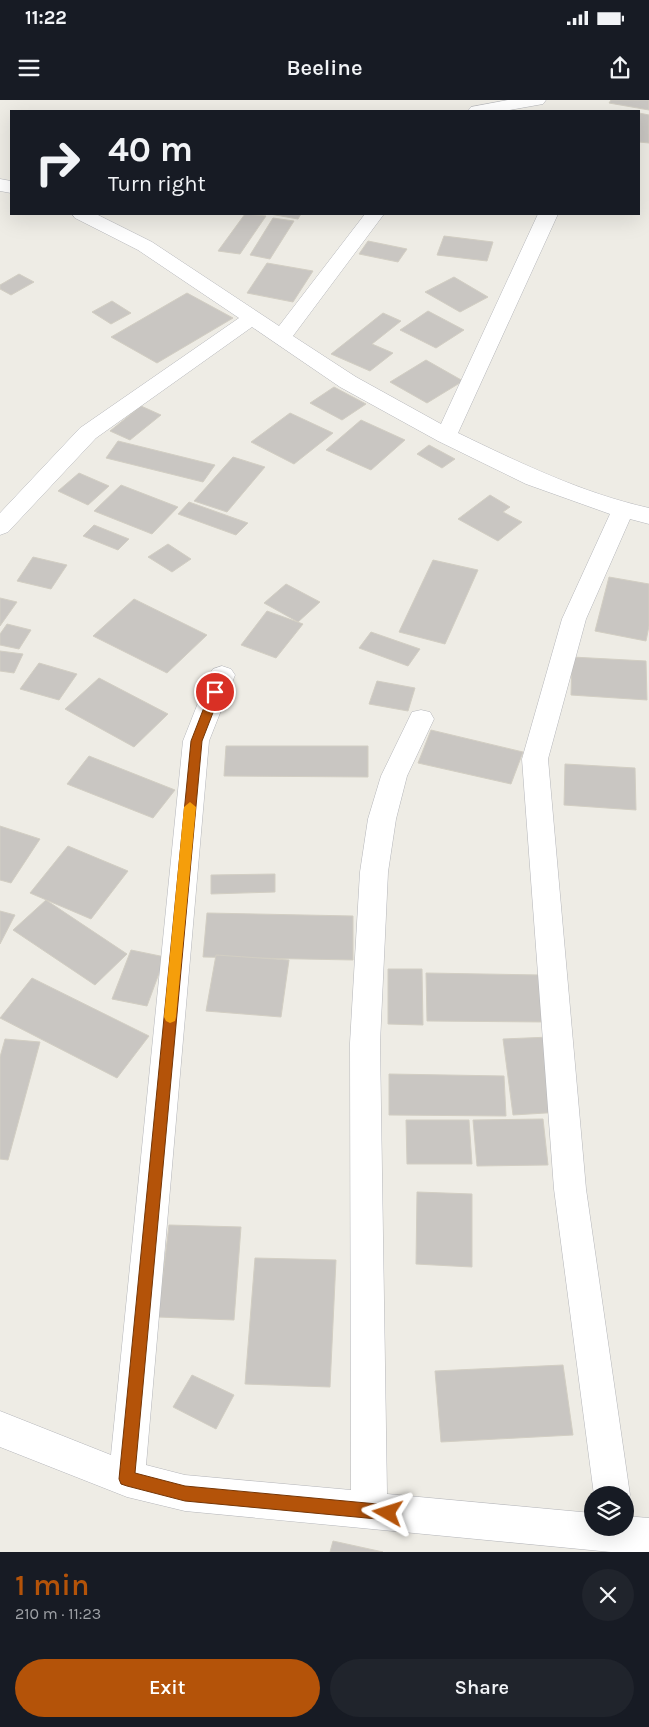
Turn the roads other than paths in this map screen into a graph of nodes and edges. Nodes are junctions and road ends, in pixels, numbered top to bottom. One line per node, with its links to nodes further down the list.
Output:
1 (537, 100): 2 (street)
2 (482, 110)
3 (84, 215): 6 (street)
4 (374, 215): 7 (street)
5 (548, 215): 8 (street)
6 (252, 318): 7 (street); 10 (street)
7 (281, 337): 8 (street)
8 (446, 436): 9 (street)
9 (636, 513): 15 (street)
10 (0, 527)
11 (222, 675): 14 (street)
12 (421, 719): 16 (street)
13 (0, 1429): 14 (street)
14 (127, 1479): 16 (street)
15 (611, 1486)
16 (369, 1511): 17 (street)
17 (584, 1529)

